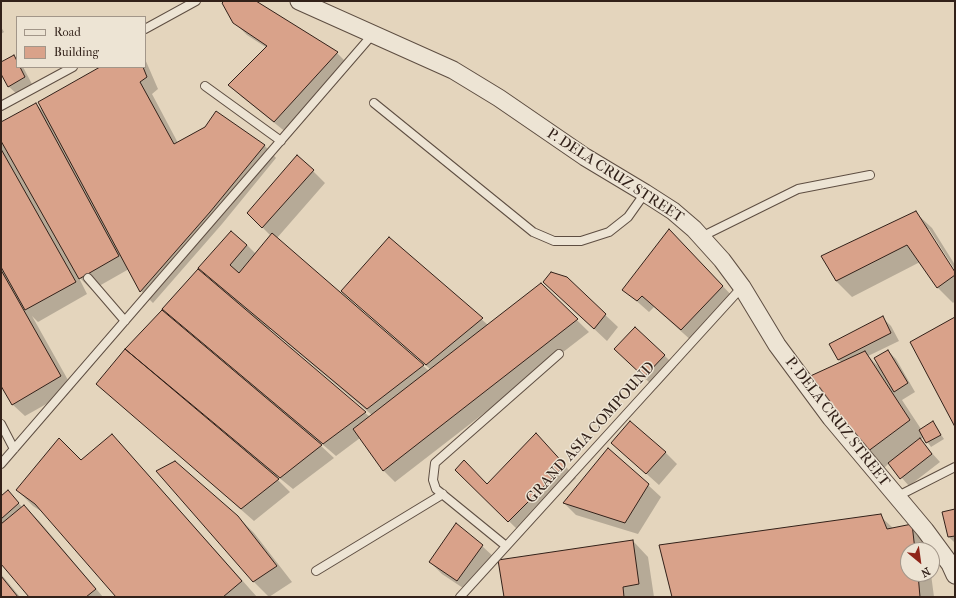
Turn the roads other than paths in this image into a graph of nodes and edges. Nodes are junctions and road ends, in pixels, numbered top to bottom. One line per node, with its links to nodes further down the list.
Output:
1 (196, 1): 3 (lane)
2 (299, 1): 4 (street, P. DELA CRUZ STREET)
3 (146, 28)
4 (373, 34): 9 (lane); 11 (street, P. DELA CRUZ STREET)
5 (71, 68): 8 (lane)
6 (205, 86): 9 (lane)
7 (374, 103): 11 (lane)
8 (1, 106)
9 (281, 141): 15 (lane)
10 (870, 175): 12 (lane)
11 (645, 192): 12 (street, P. DELA CRUZ STREET)
12 (701, 237): 14 (street, P. DELA CRUZ STREET)
13 (88, 278): 15 (lane)
14 (742, 287): 22 (street, P. DELA CRUZ STREET); 23 (lane, GRAND ASIA COMPOUND)
15 (125, 321): 18 (lane)
16 (559, 354): 21 (lane)
17 (1, 424): 18 (lane)
18 (14, 449): 19 (lane)
19 (1, 464)
20 (955, 467): 22 (lane)
21 (443, 494): 23 (lane); 24 (lane)
22 (896, 497): 25 (street, P. DELA CRUZ STREET)
23 (506, 546): 26 (lane, GRAND ASIA COMPOUND)
24 (316, 571)
25 (955, 575)
26 (460, 597)

